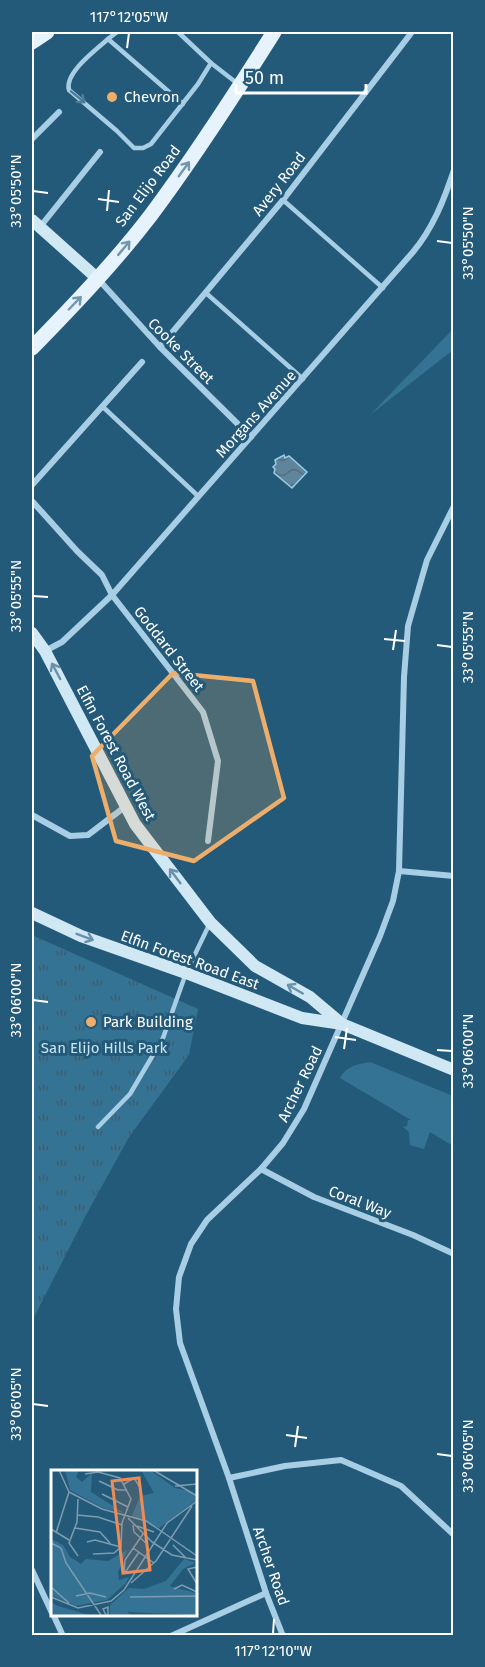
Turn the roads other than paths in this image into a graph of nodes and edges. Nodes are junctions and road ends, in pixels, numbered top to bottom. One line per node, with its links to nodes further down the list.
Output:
1 (47, 32): 7 (main road)
2 (117, 32): 6 (lane)
3 (178, 32): 8 (lane)
4 (274, 32): 9 (main road, San Elijo Road)
5 (412, 32): 15 (street, Avery Road)
6 (108, 39): 10 (lane); 10 (lane, one-way to 10)
7 (32, 42)
8 (211, 63): 9 (lane); 10 (lane)
9 (240, 86): 17 (main road, San Elijo Road, one-way to 9)
10 (183, 104)
11 (59, 112): 12 (street)
12 (32, 139)
13 (100, 152): 16 (street)
14 (453, 170): 18 (street, Morgans Avenue)
15 (283, 200): 18 (lane); 19 (street, Avery Road)
16 (36, 223): 17 (street)
17 (98, 279): 20 (street, Cooke Street); 21 (main road, San Elijo Road, one-way to 17)
18 (382, 288): 23 (street, Morgans Avenue)
19 (206, 293): 20 (street, Avery Road); 23 (lane)
20 (160, 347): 25 (street, Cooke Street)
21 (32, 348)
22 (142, 362): 24 (street)
23 (303, 379): 25 (street, Morgans Avenue)
24 (102, 406): 26 (street); 27 (lane)
25 (251, 437): 27 (street, Morgans Avenue)
26 (32, 485)
27 (198, 496): 30 (street, Morgans Avenue)
28 (32, 501): 30 (street, Goddard Street)
29 (453, 506): 36 (street, Archer Road)
30 (112, 595): 32 (street, Morgans Avenue); 35 (street, Goddard Street)
31 (32, 633): 32 (street, Elfin Forest Road West)
32 (45, 651): 33 (street, Elfin Forest Road West, one-way to 32)
33 (126, 806): 34 (street); 39 (street, Elfin Forest Road West, one-way to 33)
34 (32, 815)
35 (208, 841)
36 (399, 871): 37 (street); 41 (street, Archer Road)
37 (453, 876)
38 (32, 913): 40 (street, Elfin Forest Road East, one-way to 40)
39 (210, 922): 40 (lane); 41 (street, Elfin Forest Road West, one-way to 39)
40 (186, 973): 41 (street, Elfin Forest Road East); 43 (lane)
41 (342, 1024): 42 (street); 44 (street, Archer Road)
42 (453, 1070)
43 (98, 1127)
44 (261, 1169): 45 (street, Coral Way); 46 (street, Archer Road)
45 (453, 1254)
46 (229, 1478): 47 (street); 49 (street, Archer Road)
47 (453, 1535)
48 (32, 1570): 50 (street)
49 (266, 1593): 53 (street); 54 (street, Archer Road)
50 (51, 1610)
51 (54, 1616): 52 (street)
52 (63, 1635)
53 (171, 1635)
54 (283, 1635)

